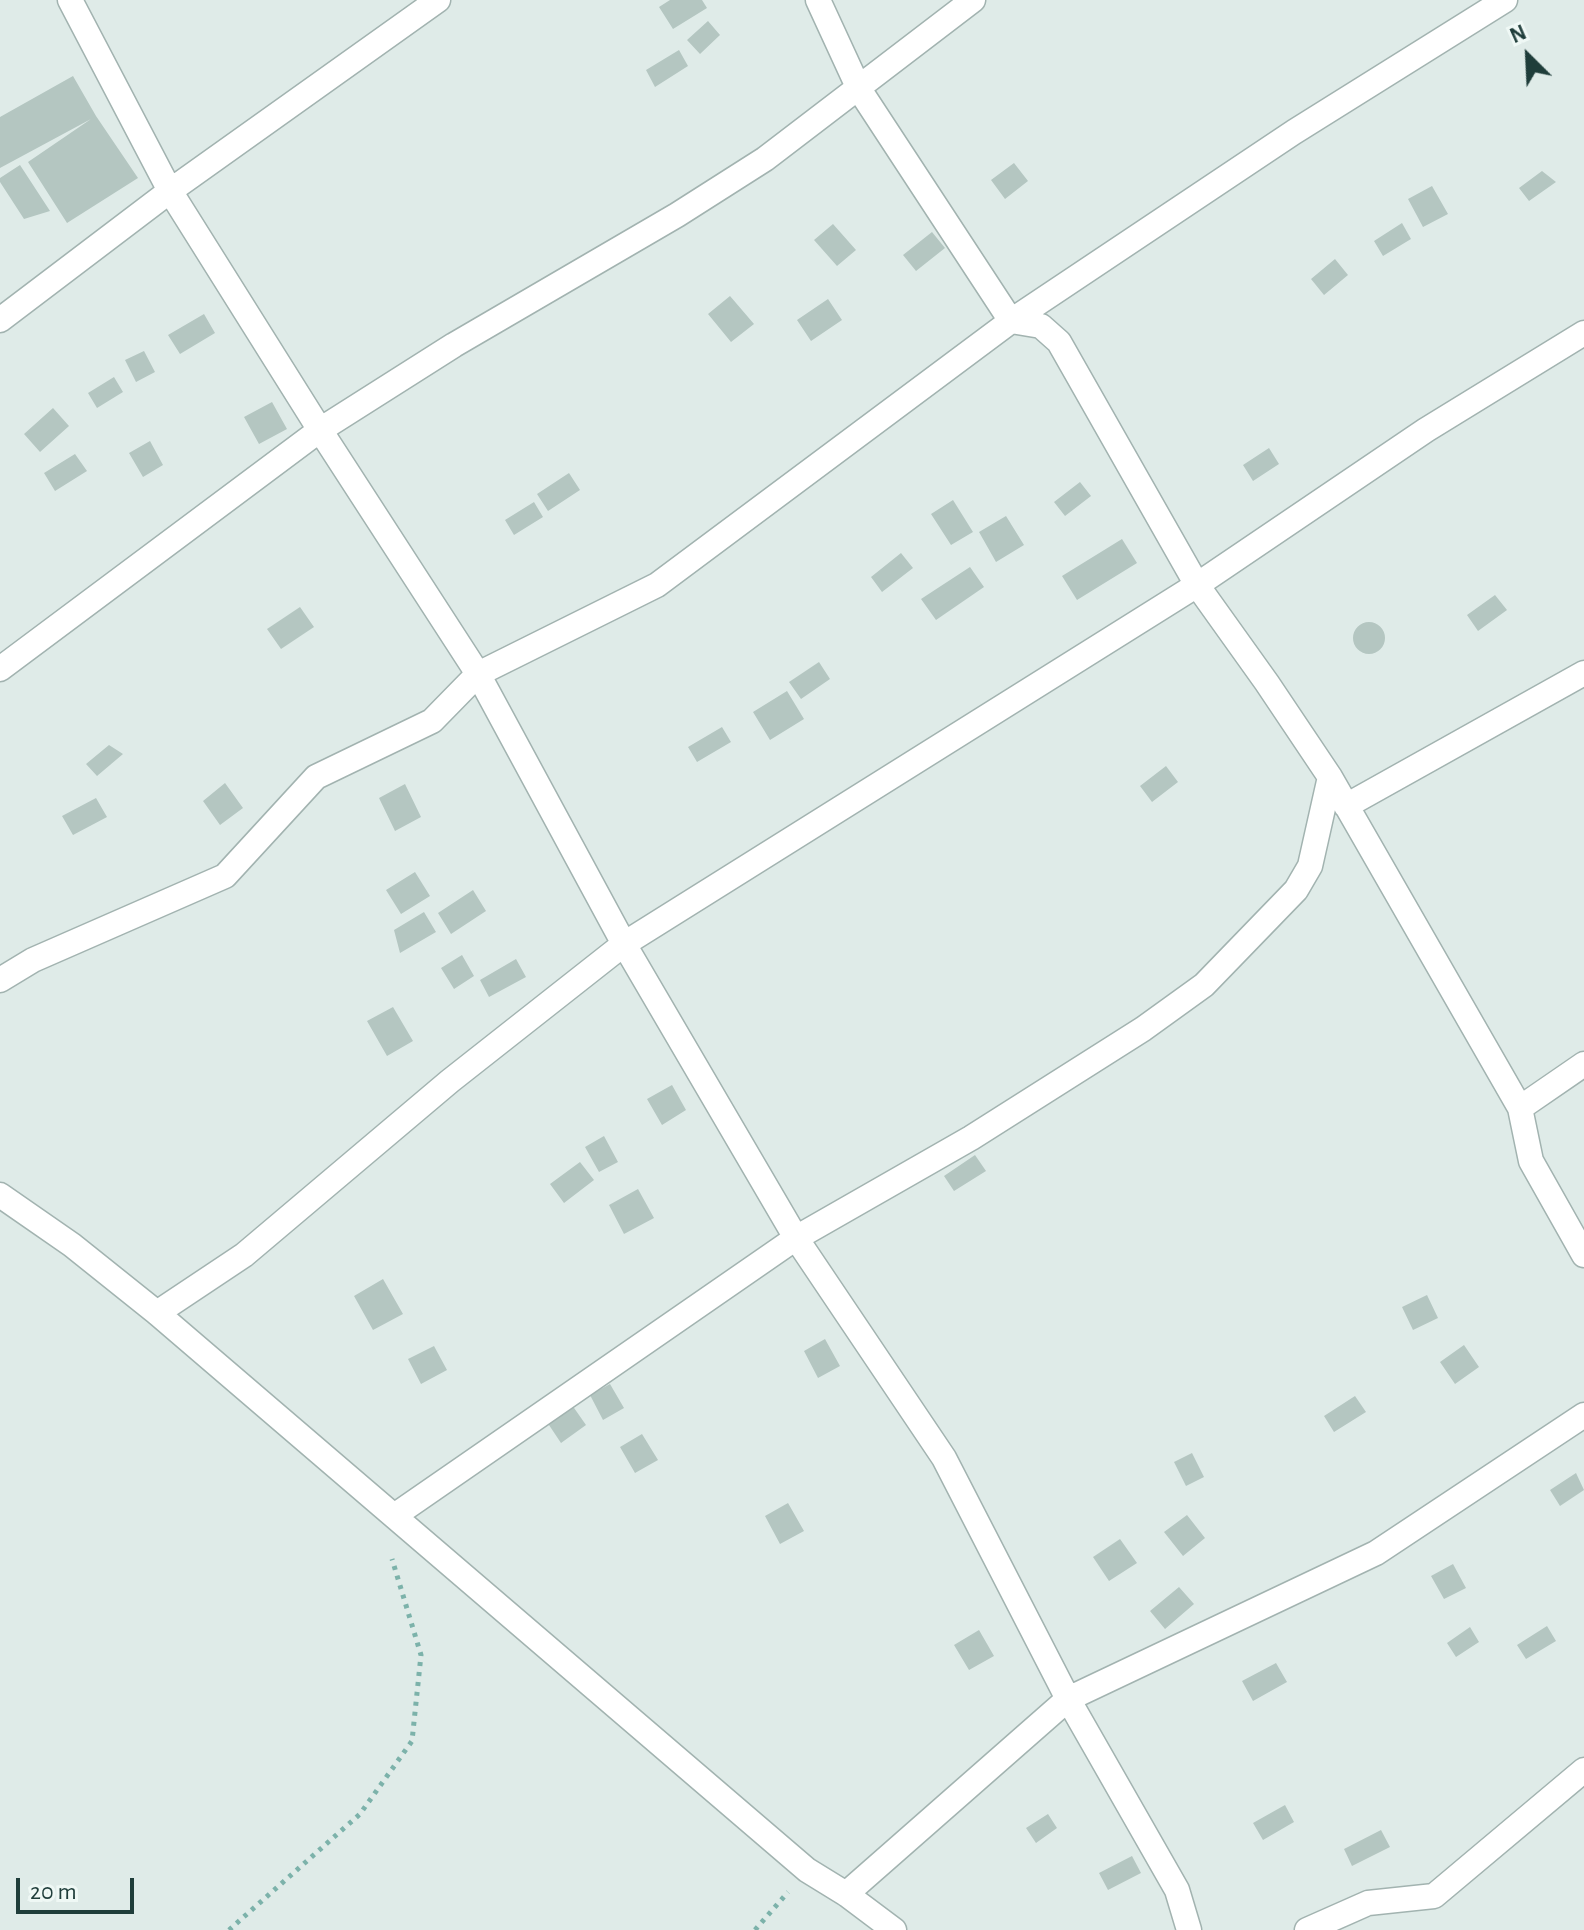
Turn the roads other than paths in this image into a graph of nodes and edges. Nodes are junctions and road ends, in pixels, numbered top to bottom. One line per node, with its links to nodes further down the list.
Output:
1 (70, 0): 7 (street)
2 (438, 0): 7 (street)
3 (818, 0): 6 (street)
4 (973, 0): 6 (street)
5 (1505, 0): 9 (street)
6 (859, 89): 9 (street); 11 (street)
7 (170, 191): 8 (street); 11 (street)
8 (0, 320)
9 (1011, 321): 12 (street); 15 (street)
10 (1584, 333): 12 (street)
11 (320, 430): 13 (street); 15 (street)
12 (1197, 585): 16 (street); 18 (street)
13 (0, 669)
14 (1584, 673): 17 (street)
15 (478, 674): 18 (street); 19 (street)
16 (1330, 777): 17 (street); 23 (street)
17 (1346, 806): 21 (street)
18 (624, 944): 23 (street); 25 (street)
19 (0, 980)
20 (1584, 1064): 21 (street)
21 (1520, 1108): 24 (street)
22 (0, 1195): 25 (street)
23 (796, 1238): 27 (street); 28 (street)
24 (1584, 1255)
25 (157, 1313): 27 (street)
26 (1584, 1415): 28 (street)
27 (394, 1516): 30 (street)
28 (1068, 1699): 30 (street); 32 (street)
29 (1584, 1770): 33 (street)
30 (846, 1894): 31 (street)
31 (894, 1930)
32 (1189, 1930)
33 (1307, 1930)

